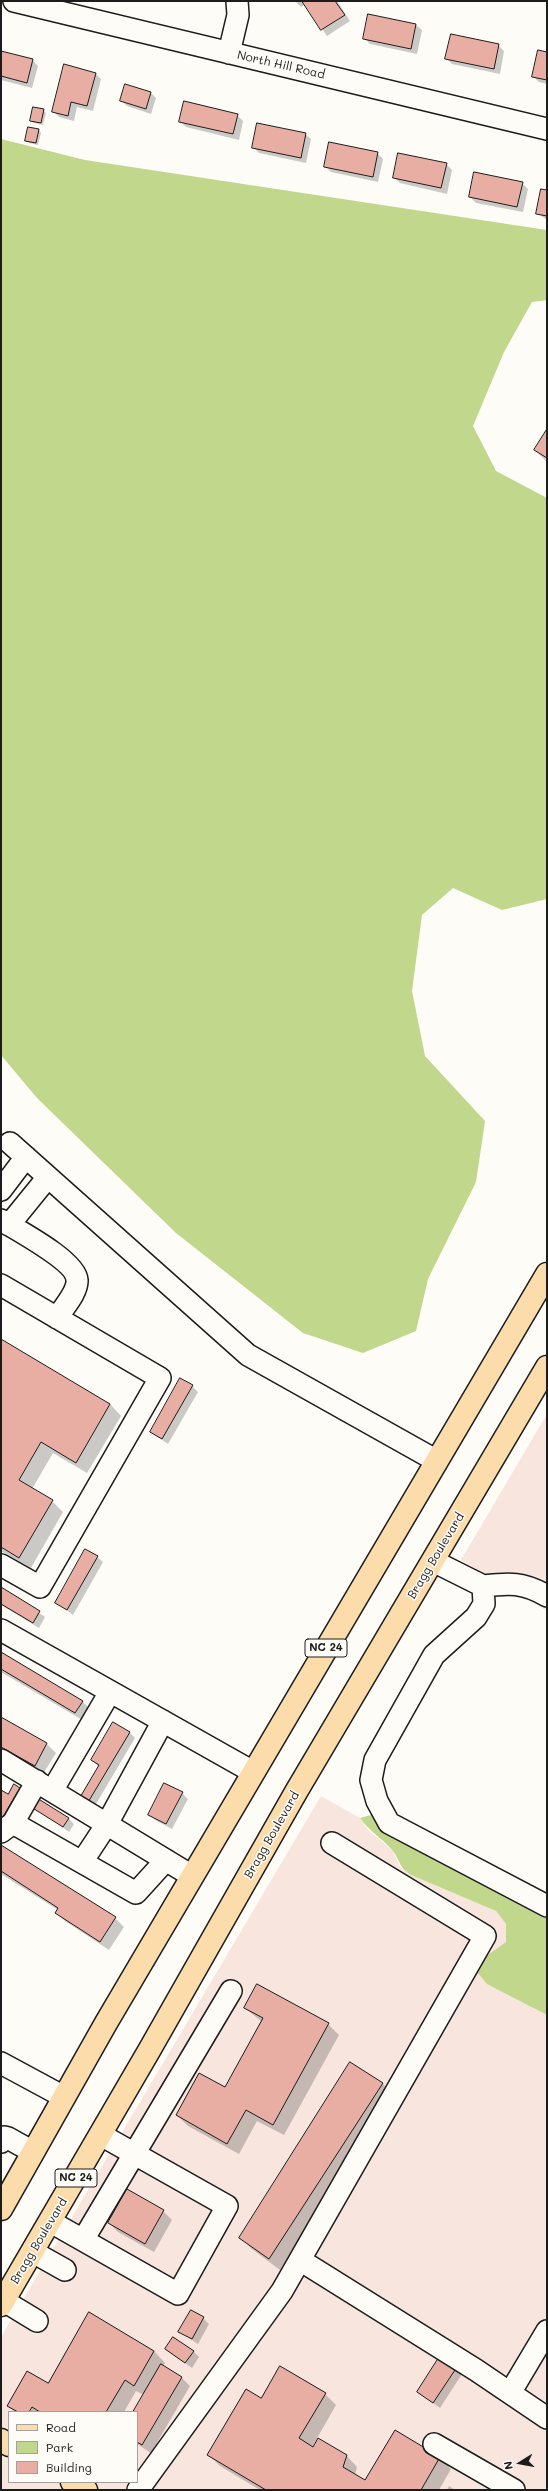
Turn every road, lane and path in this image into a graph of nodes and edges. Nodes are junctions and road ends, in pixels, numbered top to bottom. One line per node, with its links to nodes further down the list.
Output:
1 (14, 1): 3 (street, North Hill Road)
2 (237, 1): 3 (street)
3 (229, 53): 4 (street, North Hill Road)
4 (547, 129)
5 (10, 1143): 6 (street)
6 (26, 1157): 7 (street); 8 (street)
7 (48, 1177): 9 (street); 14 (street)
8 (1, 1190)
9 (5, 1222): 12 (street)
10 (547, 1274): 14 (main road, NC 24)
11 (1, 1285): 12 (street)
12 (57, 1318): 16 (street)
13 (547, 1367): 15 (main road, Bragg Boulevard / NC 24)
14 (436, 1461): 23 (main road, NC 24)
15 (433, 1561): 17 (street); 35 (main road, Bragg Boulevard / NC 24)
16 (1, 1565)
17 (483, 1586): 18 (street); 31 (street)
18 (539, 1591)
19 (1, 1630): 20 (street)
20 (110, 1692): 21 (street); 24 (street)
21 (163, 1721): 23 (street); 25 (street)
22 (1, 1760): 24 (street)
23 (253, 1772): 30 (main road, NC 24)
24 (44, 1786): 25 (street); 26 (street)
25 (107, 1824): 28 (street); 29 (street)
26 (7, 1828): 29 (street)
27 (332, 1843): 43 (street)
28 (166, 1860): 29 (street); 30 (street)
29 (82, 1862)
30 (192, 1876): 34 (main road, NC 24)
31 (547, 1906)
32 (231, 1991): 38 (street)
33 (1, 2063): 34 (street)
34 (64, 2097): 37 (main road, NC 24)
35 (101, 2135): 38 (street); 40 (main road, Bragg Boulevard / NC 24)
36 (2, 2137): 37 (street)
37 (33, 2152): 39 (main road, NC 24)
38 (134, 2154): 41 (street); 41 (street)
39 (1, 2209)
40 (51, 2222): 41 (street); 42 (main road, Bragg Boulevard / NC 24)
41 (83, 2240)
42 (33, 2252): 44 (street); 45 (main road, Bragg Boulevard / NC 24)
43 (300, 2260): 48 (street); 53 (street)
44 (65, 2270)
45 (2, 2303): 46 (street)
46 (37, 2321)
47 (547, 2331): 48 (street)
48 (510, 2392): 49 (street)
49 (547, 2418)
50 (434, 2444): 54 (street)
51 (74, 2483): 52 (main road)
52 (86, 2490)
53 (138, 2490)
54 (514, 2490)

